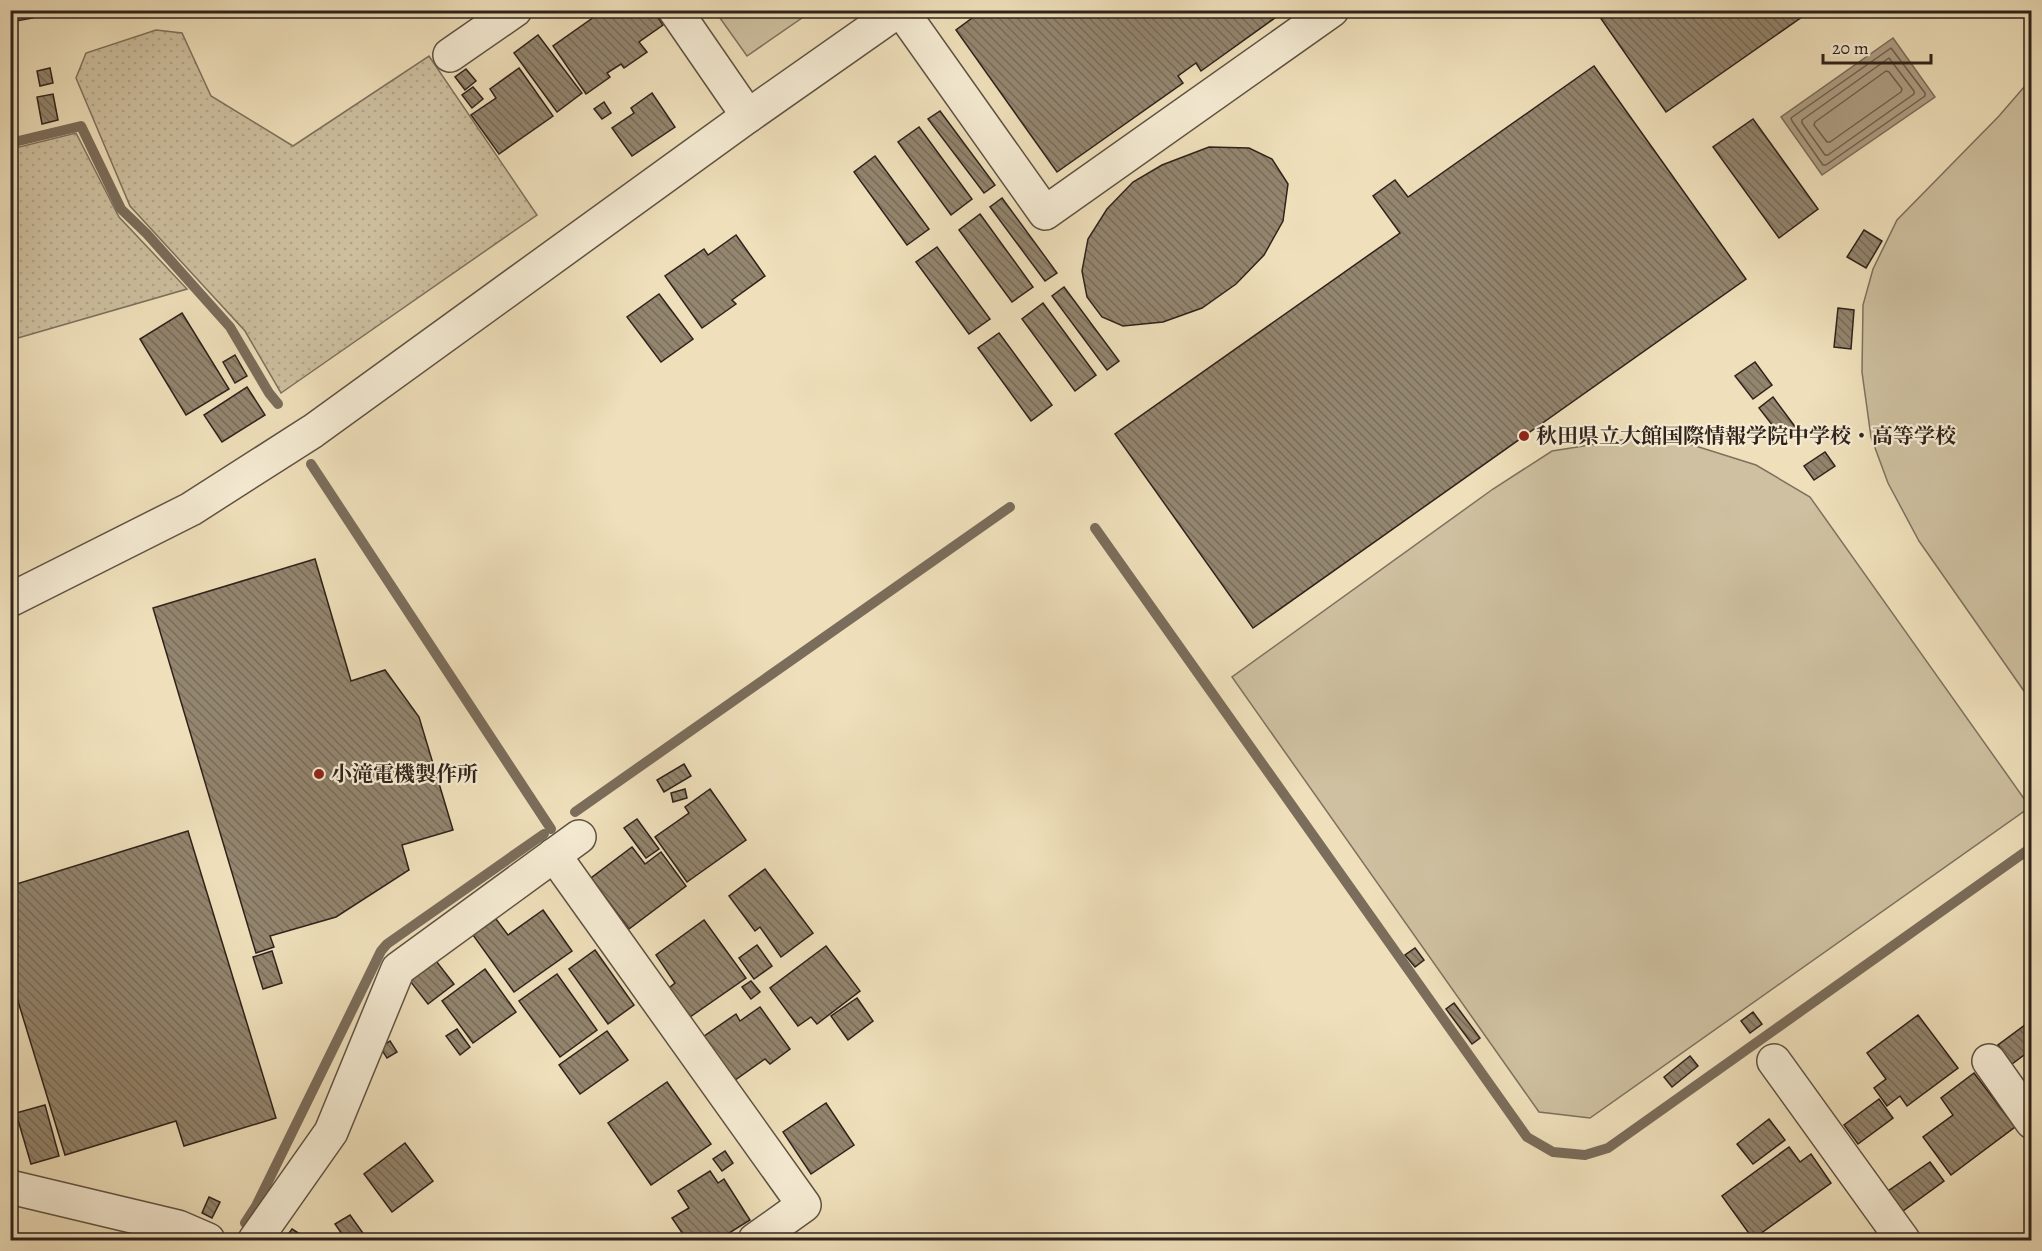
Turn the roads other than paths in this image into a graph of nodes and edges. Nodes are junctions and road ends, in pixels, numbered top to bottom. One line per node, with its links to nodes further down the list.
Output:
1 (515, 10): 5 (street)
2 (675, 10): 6 (street)
3 (900, 10): 4 (street); 6 (street)
4 (1332, 10)
5 (450, 55)
6 (748, 116): 7 (street)
7 (10, 600)
8 (1774, 1061): 15 (street)
9 (1989, 1061): 10 (street)
10 (2031, 1122)
11 (10, 1187): 12 (street)
12 (208, 1240)
13 (255, 1240): 14 (street)
14 (755, 1240)
15 (1903, 1240)

